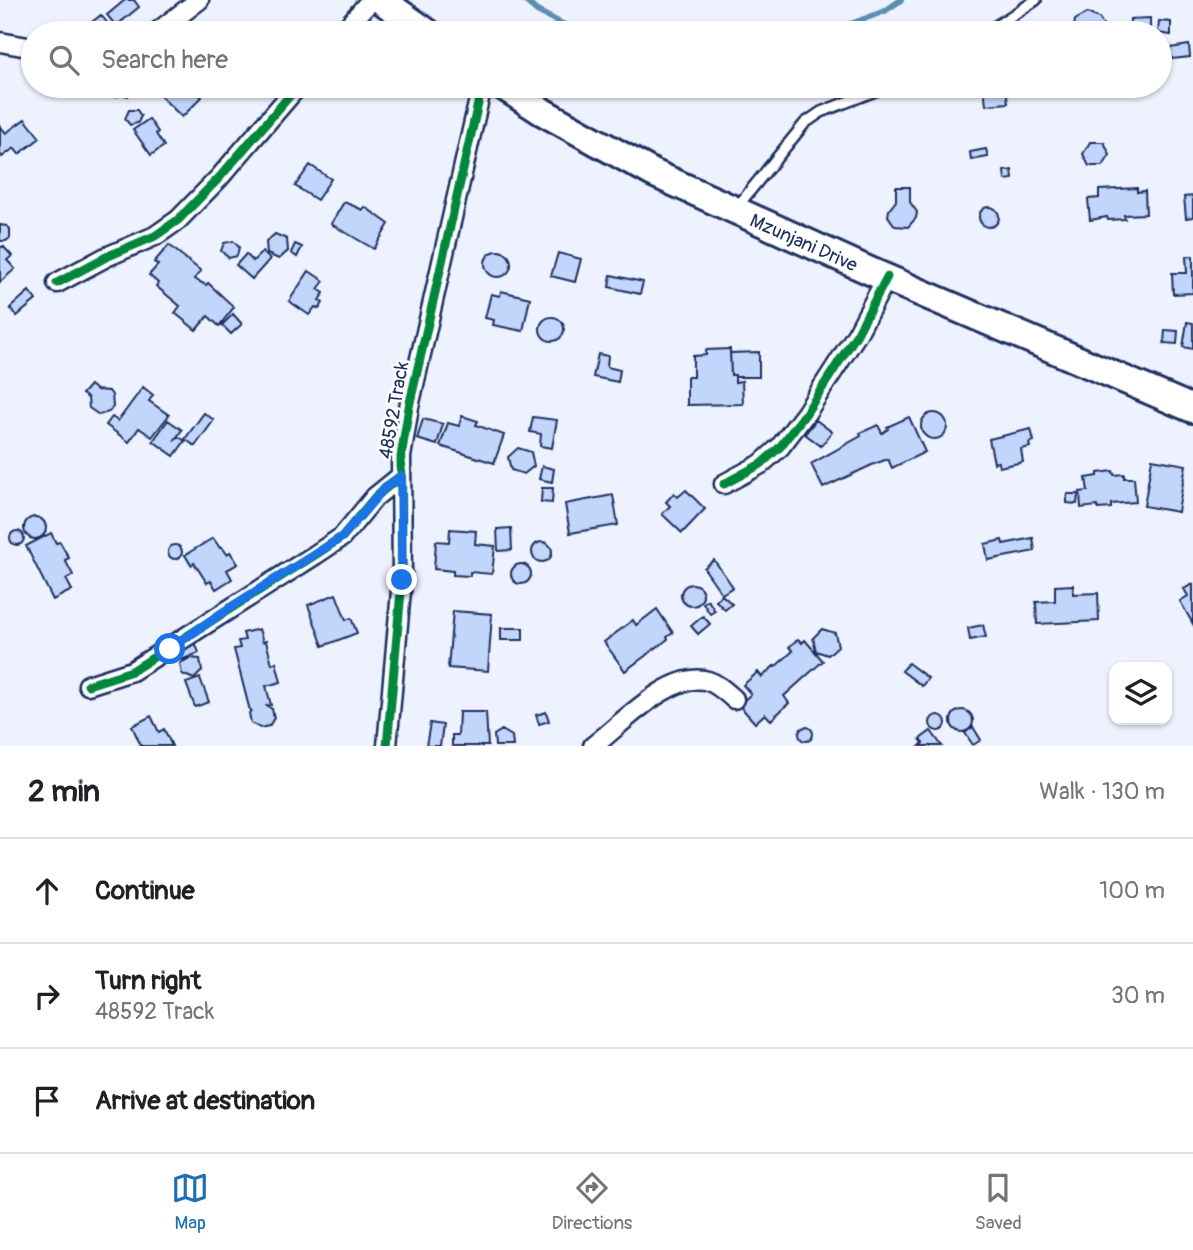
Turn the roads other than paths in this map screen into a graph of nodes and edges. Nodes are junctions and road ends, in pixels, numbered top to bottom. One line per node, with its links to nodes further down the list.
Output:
1 (199, 0): 5 (street)
2 (371, 0): 6 (street)
3 (381, 0): 7 (main road)
4 (1036, 0): 8 (lane)
5 (172, 21)
6 (353, 21)
7 (411, 21)
8 (1004, 21)
9 (0, 43): 10 (street)
10 (21, 46)
11 (288, 98): 17 (street)
12 (479, 98): 19 (street, 48592 Track)
13 (521, 98): 15 (main road, Mzunjani Drive)
14 (857, 98): 15 (lane)
15 (734, 211): 16 (main road, Mzunjani Drive)
16 (887, 277): 18 (main road, Mzunjani Drive); 20 (street)
17 (57, 284)
18 (1193, 409)
19 (401, 476): 21 (street); 23 (street, 48592 Track)
20 (724, 484)
21 (88, 685)
22 (734, 699): 24 (street)
23 (387, 746)
24 (593, 746)

